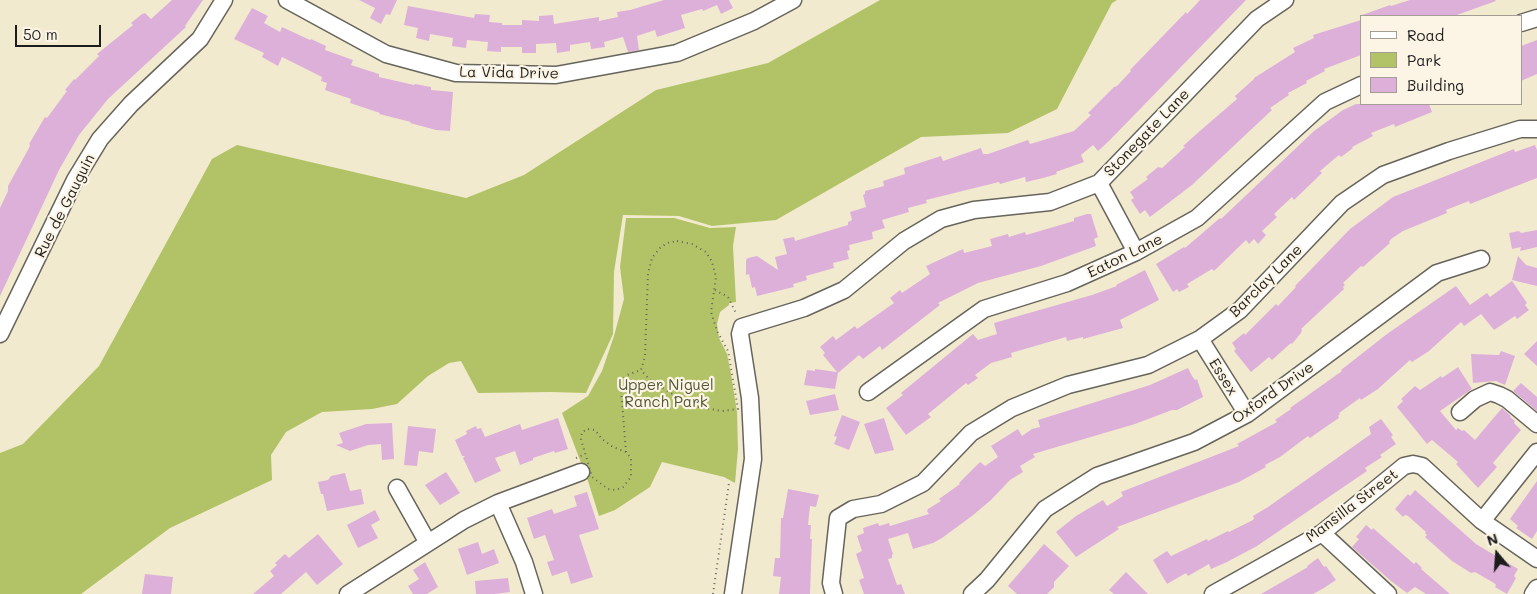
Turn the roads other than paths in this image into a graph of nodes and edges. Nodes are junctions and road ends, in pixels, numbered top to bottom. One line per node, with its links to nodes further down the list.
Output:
1 (224, 0): 12 (street, Rue de Gauguin)
2 (287, 0): 3 (street, La Vida Drive)
3 (793, 0)
4 (1285, 0): 9 (street, Stonegate Lane)
5 (1537, 18): 6 (street)
6 (1522, 23)
7 (1360, 85): 10 (street, Eaton Lane)
8 (1537, 129): 13 (street, Barclay Lane)
9 (1099, 183): 10 (street); 29 (street, Stonegate Lane)
10 (1136, 252): 14 (street, Eaton Lane)
11 (1481, 260): 16 (street, Oxford Drive)
12 (0, 334)
13 (1200, 339): 16 (street, Essex); 30 (street, Barclay Lane)
14 (868, 392)
15 (1460, 412): 17 (street)
16 (1247, 414): 31 (street, Oxford Drive)
17 (1537, 424)
18 (1537, 452): 22 (street)
19 (581, 472): 21 (street)
20 (396, 488): 24 (street)
21 (498, 503): 24 (street); 28 (street)
22 (1482, 521): 23 (street, Mansilla Street); 25 (street)
23 (1322, 533): 32 (street, Mansilla Street); 33 (street)
24 (428, 544): 27 (street)
25 (1537, 559)
26 (1537, 588): 34 (street)
27 (348, 594)
28 (534, 594)
29 (733, 594)
30 (834, 594)
31 (972, 594)
32 (1213, 594)
33 (1388, 594)
34 (1534, 594)

